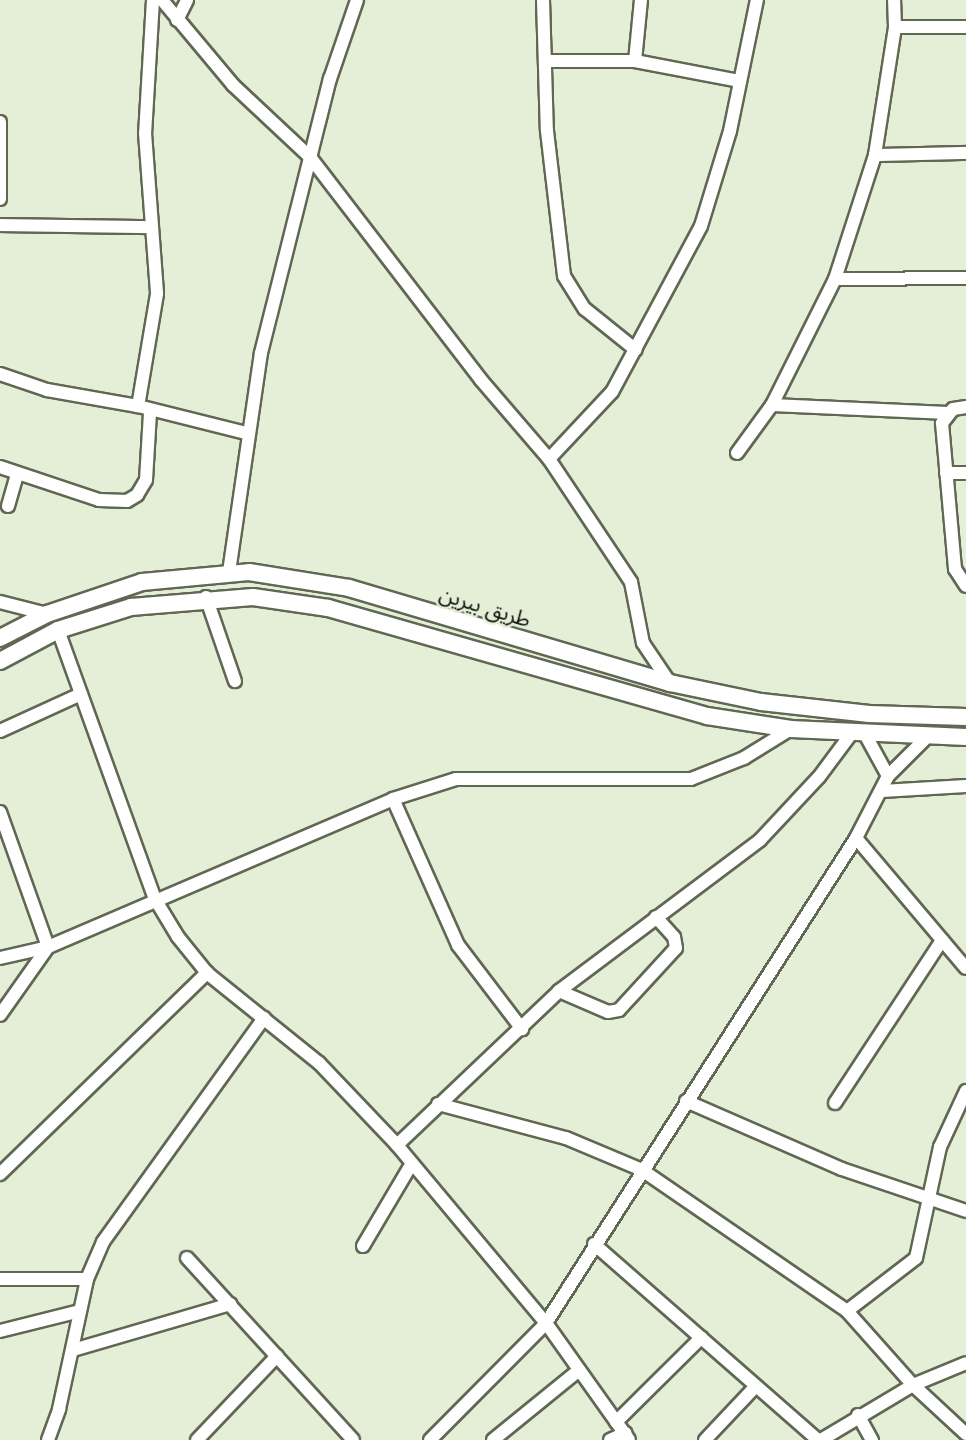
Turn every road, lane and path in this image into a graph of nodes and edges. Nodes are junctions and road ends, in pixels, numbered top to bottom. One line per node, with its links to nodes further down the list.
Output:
1 (153, 0): 21 (street)
2 (162, 0): 9 (street)
3 (187, 0): 9 (street)
4 (357, 0): 18 (street)
5 (543, 0): 12 (street)
6 (641, 0): 13 (street)
7 (757, 0): 14 (street)
8 (894, 0): 10 (street)
9 (177, 20): 18 (street)
10 (895, 27): 11 (street); 17 (street)
11 (966, 27)
12 (546, 61): 13 (street); 24 (street)
13 (635, 61): 14 (street)
14 (740, 81): 24 (street)
15 (0, 122): 19 (street)
16 (966, 153): 17 (street)
17 (875, 155): 23 (street)
18 (310, 157): 30 (street); 32 (street)
19 (0, 199)
20 (0, 225): 21 (street)
21 (151, 227): 28 (street)
22 (966, 278): 23 (street)
23 (835, 279): 26 (street)
24 (636, 350): 32 (street)
25 (0, 374): 28 (street)
26 (772, 405): 29 (street); 31 (street)
27 (966, 407): 29 (street)
28 (144, 409): 30 (street); 36 (street)
29 (948, 413): 34 (street)
30 (246, 433): 38 (street)
31 (737, 453)
32 (549, 459): 51 (street)
33 (0, 467): 36 (street)
34 (946, 473): 35 (street); 41 (street)
35 (966, 473)
36 (17, 474): 37 (street)
37 (8, 506)
38 (235, 547): 39 (street); 40 (street)
39 (229, 572): 40 (main road, طريق بيرين); 46 (main road, طريق بيرين)
40 (249, 572): 51 (main road, طريق بيرين)
41 (966, 586)
42 (206, 597): 47 (main road, طريق بيرين); 50 (street); 54 (main road, طريق بيرين)
43 (0, 602): 44 (street)
44 (24, 607): 45 (street); 46 (street)
45 (0, 612)
46 (47, 614): 48 (main road, طريق بيرين)
47 (58, 630): 49 (main road, طريق بيرين); 52 (street)
48 (0, 638)
49 (0, 660)
50 (235, 681)
51 (670, 683): 53 (main road, طريق بيرين)
52 (81, 694): 55 (street); 65 (street)
53 (966, 717)
54 (791, 729): 56 (main road, طريق بيرين); 62 (street)
55 (0, 731)
56 (858, 734): 57 (main road, طريق بيرين); 59 (street); 66 (street)
57 (928, 736): 58 (main road, طريق بيرين); 59 (street)
58 (966, 737)
59 (888, 776): 61 (street)
60 (966, 786): 61 (street)
61 (882, 790): 64 (street)
62 (393, 799): 65 (street); 75 (street)
63 (0, 812): 68 (street)
64 (856, 838): 67 (street); 77 (street)
65 (155, 899): 68 (street); 71 (street)
66 (656, 917): 72 (street); 72 (street)
67 (942, 940): 70 (street); 78 (street)
68 (48, 947): 69 (street); 73 (street)
69 (0, 958)
70 (966, 968)
71 (207, 973): 74 (street); 83 (street)
72 (559, 991): 75 (street)
73 (0, 1015)
74 (264, 1018): 80 (street); 90 (street)
75 (522, 1029): 79 (street)
76 (966, 1091): 84 (street)
77 (686, 1101): 82 (street); 84 (street)
78 (835, 1103)
79 (439, 1104): 80 (street); 82 (street)
80 (397, 1145): 81 (street)
81 (412, 1163): 87 (street); 94 (street)
82 (642, 1170): 86 (street); 93 (street)
83 (0, 1174)
84 (931, 1200): 85 (street); 93 (street)
85 (966, 1211)
86 (594, 1244): 94 (street); 96 (street)
87 (363, 1246)
88 (187, 1258): 91 (street)
89 (0, 1279): 90 (street)
90 (88, 1279): 92 (street)
91 (230, 1304): 97 (street); 99 (street)
92 (80, 1311): 95 (street); 97 (street)
93 (848, 1311): 102 (street)
94 (546, 1323): 101 (street); 111 (street)
95 (0, 1331)
96 (701, 1338): 103 (street); 105 (street)
97 (73, 1350): 108 (street)
98 (966, 1354): 100 (street)
99 (277, 1356): 109 (street); 110 (street)
100 (960, 1364): 102 (street)
101 (579, 1370): 105 (street); 112 (street)
102 (913, 1385): 104 (street); 106 (street)
103 (756, 1386): 114 (street); 115 (street)
104 (858, 1415): 115 (street); 116 (street)
105 (616, 1422): 107 (street)
106 (966, 1434)
107 (627, 1437): 113 (street)
108 (48, 1440)
109 (197, 1440)
110 (354, 1440)
111 (430, 1440)
112 (493, 1440)
113 (610, 1440)
114 (705, 1440)
115 (820, 1440)
116 (872, 1440)

